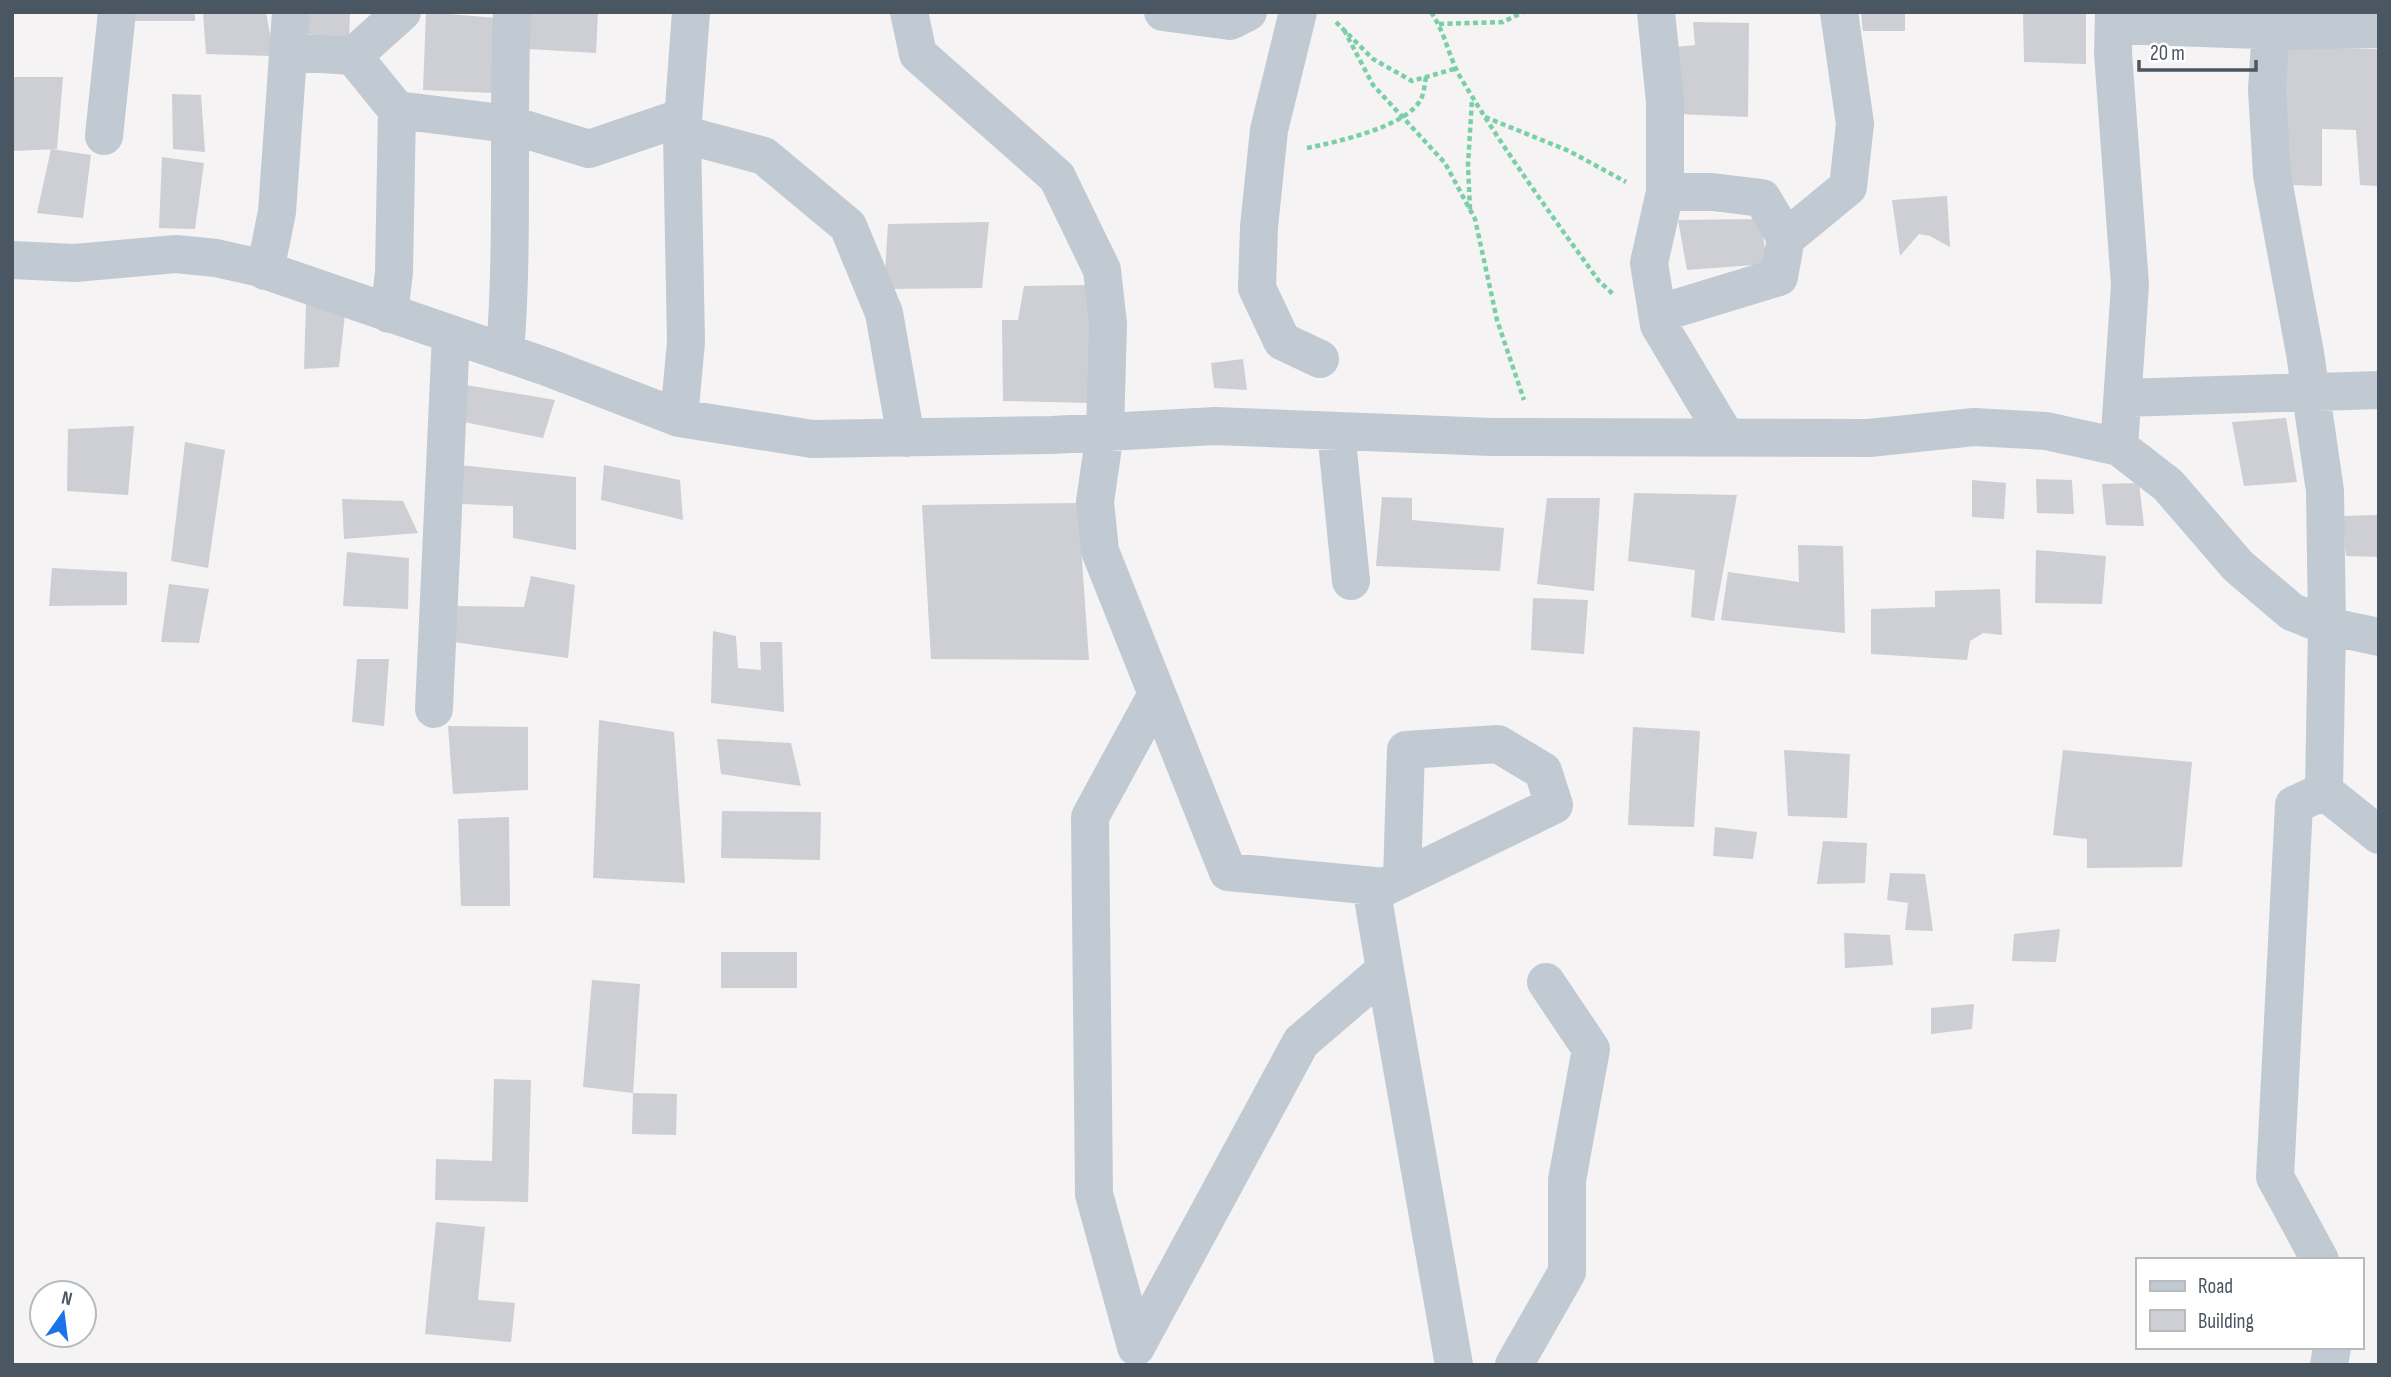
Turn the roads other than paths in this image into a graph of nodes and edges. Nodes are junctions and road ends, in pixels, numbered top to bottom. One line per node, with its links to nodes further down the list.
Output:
1 (117, 12): 20 (street)
2 (291, 12): 15 (street)
3 (402, 12): 16 (street)
4 (512, 12): 18 (street)
5 (691, 12): 19 (street)
6 (909, 12): 35 (street)
7 (1163, 12): 8 (street)
8 (1248, 12)
9 (1298, 12): 29 (street)
10 (1656, 12): 21 (street)
11 (1839, 12): 22 (street)
12 (2114, 19): 13 (street); 32 (street)
13 (2271, 21): 14 (street); 31 (street)
14 (2379, 29)
15 (289, 52): 16 (street); 24 (street)
16 (353, 56): 17 (street)
17 (397, 110): 18 (street); 25 (street)
18 (508, 124): 19 (street); 28 (street)
19 (682, 126): 33 (street); 37 (street)
20 (104, 136)
21 (1664, 197): 22 (street); 26 (street)
22 (1786, 238): 26 (street)
23 (12, 260): 24 (street)
24 (265, 271): 25 (street)
25 (389, 314): 27 (street)
26 (1657, 314): 36 (street)
27 (451, 334): 28 (street); 43 (street)
28 (505, 353): 33 (street)
29 (1320, 359)
30 (2379, 390): 31 (street)
31 (2311, 393): 32 (street); 40 (street)
32 (2123, 398): 38 (street)
33 (679, 418): 37 (street)
34 (1336, 430): 35 (street); 36 (street); 39 (street)
35 (1105, 432): 37 (street); 42 (street)
36 (1726, 437): 38 (street)
37 (906, 438)
38 (2119, 447): 40 (street)
39 (1351, 581)
40 (2327, 626): 41 (street); 44 (street)
41 (2379, 637)
42 (1157, 694): 46 (street); 46 (street)
43 (434, 709)
44 (2324, 791): 45 (street); 48 (street)
45 (2379, 835)
46 (1385, 970): 49 (street)
47 (1546, 982): 50 (street)
48 (2319, 1258)
49 (1454, 1365)
50 (1514, 1365)

